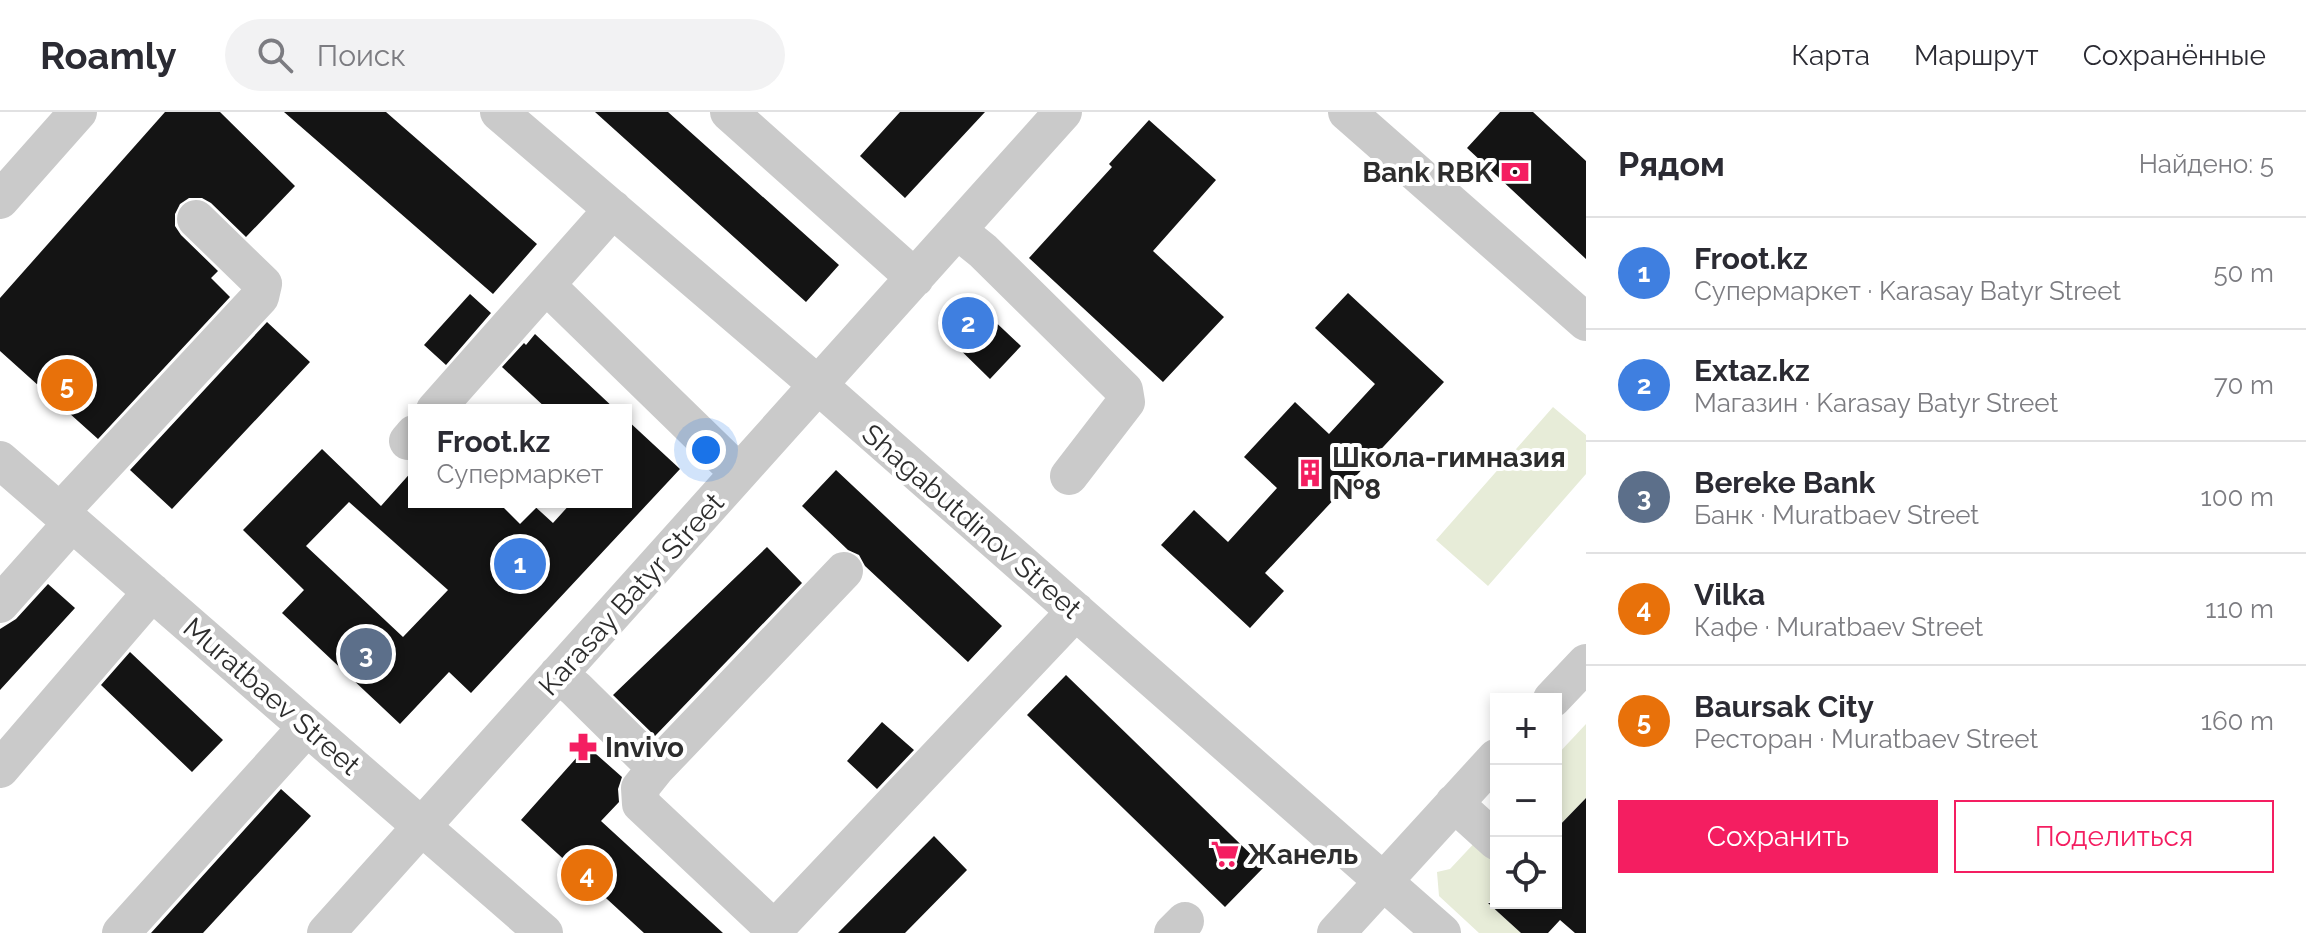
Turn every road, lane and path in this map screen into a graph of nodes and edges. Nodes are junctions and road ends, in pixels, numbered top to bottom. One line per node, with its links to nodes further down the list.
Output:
1 (78, 112): 6 (street)
2 (499, 112): 7 (street, Shagabutdinov Street)
3 (729, 112): 10 (street)
4 (1063, 112): 9 (street, Karasay Batyr Street)
5 (1347, 112): 12 (street)
6 (0, 200)
7 (613, 209): 11 (street); 13 (street, Shagabutdinov Street)
8 (196, 219): 18 (street)
9 (957, 230): 10 (street, Karasay Batyr Street); 17 (street)
10 (915, 278): 13 (street, Karasay Batyr Street)
11 (546, 285): 14 (street); 16 (street)
12 (1583, 312)
13 (818, 385): 16 (street, Karasay Batyr Street); 22 (street, Shagabutdinov Street)
14 (440, 404)
15 (0, 460): 18 (street, Muratbaev Street)
16 (739, 473): 24 (street, Karasay Batyr Street)
17 (1069, 476)
18 (66, 518): 20 (street, Muratbaev Street); 21 (street)
19 (844, 571): 28 (street)
20 (152, 592): 26 (street, Muratbaev Street); 29 (street)
21 (0, 604)
22 (1076, 611): 33 (street, Shagabutdinov Street); 35 (street)
23 (1586, 663): 25 (street)
24 (558, 674): 28 (street); 31 (street, Karasay Batyr Street)
25 (1558, 693)
26 (307, 727): 31 (street, Muratbaev Street); 36 (street)
27 (1490, 764): 30 (street)
28 (656, 768): 35 (street)
29 (0, 769)
30 (1454, 803): 32 (street); 33 (street)
31 (422, 826): 34 (street, Muratbaev Street); 37 (street, Karasay Batyr Street)
32 (1492, 837)
33 (1382, 880): 38 (street); 39 (street, Shagabutdinov Street)
34 (522, 926)
35 (772, 931)
36 (121, 933)
37 (326, 933)
38 (1336, 933)
39 (1442, 933)

